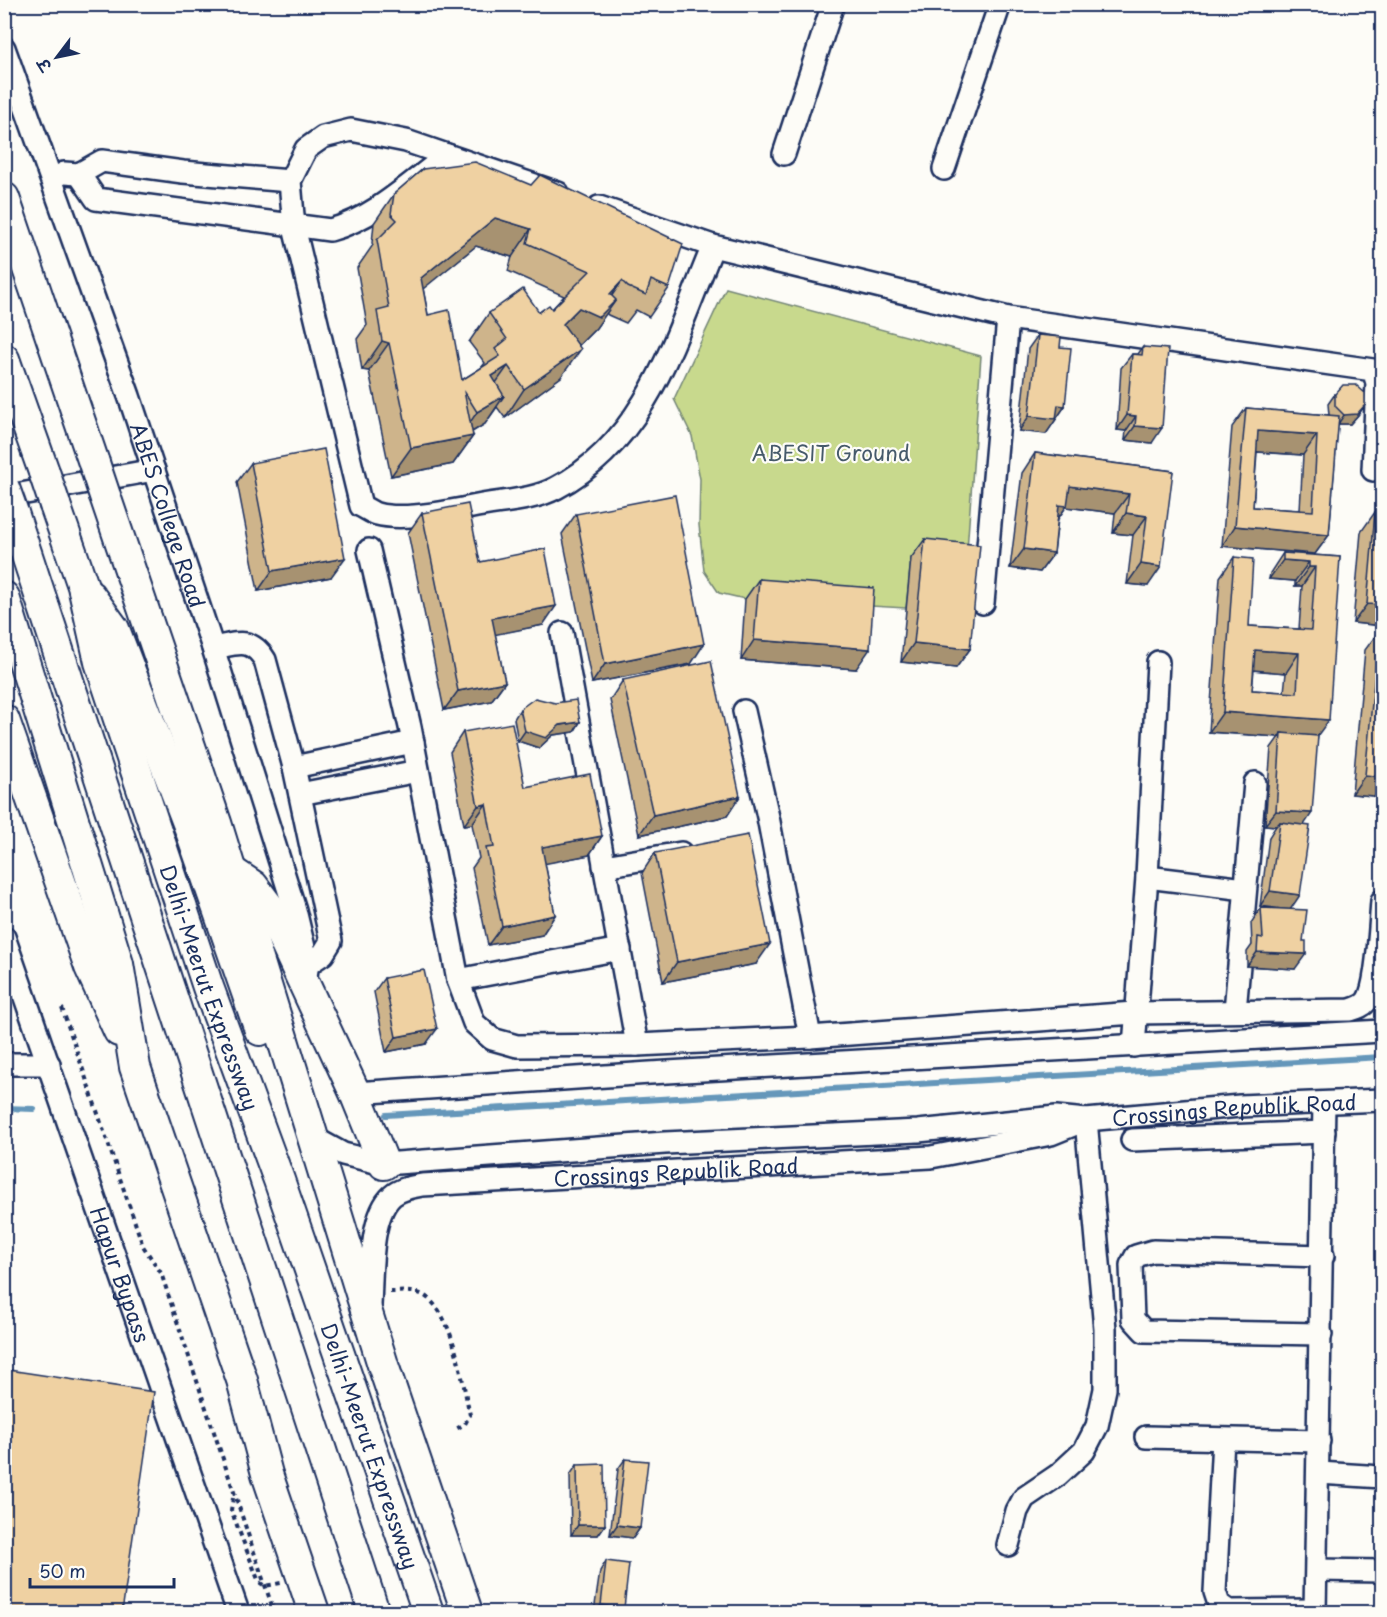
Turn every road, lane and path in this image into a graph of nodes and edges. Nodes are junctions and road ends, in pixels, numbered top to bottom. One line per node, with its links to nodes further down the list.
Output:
1 (833, 4): 4 (street)
2 (1000, 4): 6 (street)
3 (4, 48): 7 (street, ABES College Road)
4 (784, 154)
5 (448, 155): 9 (street); 11 (street); 12 (street)
6 (944, 169)
7 (48, 172): 8 (street); 15 (street, ABES College Road)
8 (79, 174): 9 (street); 11 (street)
9 (290, 181): 11 (street)
10 (4, 198): 35 (highway, bridge)
11 (294, 228): 12 (street)
12 (713, 246): 13 (street)
13 (1008, 318): 16 (street); 22 (street)
14 (4, 359): 20 (highway, Delhi-Meerut Expressway, bridge)
15 (154, 470): 17 (street); 24 (street, ABES College Road)
16 (1373, 470)
17 (7, 499): 37 (highway, Delhi-Meerut Expressway)
18 (369, 550): 28 (street)
19 (4, 582): 37 (highway)
20 (83, 586): 59 (highway); 81 (highway, Delhi-Meerut Expressway)
21 (4, 597): 53 (highway)
22 (984, 603)
23 (562, 633): 34 (street)
24 (213, 648): 29 (street); 42 (street, ABES College Road)
25 (1158, 662): 36 (street)
26 (744, 711): 48 (street)
27 (4, 720): 53 (highway)
28 (413, 742): 29 (street); 30 (street)
29 (294, 767): 32 (street)
30 (418, 771): 32 (street); 43 (street)
31 (1256, 783): 38 (street)
32 (300, 794): 42 (street)
33 (696, 850): 34 (street)
34 (604, 866): 41 (street)
35 (232, 872): 42 (highway); 59 (highway)
36 (1147, 877): 38 (street); 46 (street)
37 (133, 882): 80 (highway, Delhi-Meerut Expressway)
38 (1245, 889): 45 (street)
39 (1383, 901): 45 (street)
40 (4, 937): 51 (street, Hapur Bypass)
41 (620, 949): 43 (street); 49 (street)
42 (306, 976): 54 (highway)
43 (458, 980): 49 (street)
44 (62, 1008): 78 (path)
45 (1235, 1011): 46 (street)
46 (1134, 1013): 48 (street); 50 (street)
47 (1383, 1031): 50 (street)
48 (810, 1037): 49 (street)
49 (637, 1045)
50 (1134, 1046): 54 (street)
51 (49, 1064): 52 (street); 77 (street, Hapur Bypass)
52 (4, 1065)
53 (135, 1067): 75 (highway)
54 (355, 1093): 61 (highway)
55 (1383, 1100): 56 (street, Crossings Republik Road)
56 (1324, 1103): 57 (street, Crossings Republik Road); 58 (street)
57 (1086, 1120): 61 (street, Crossings Republik Road); 63 (street, Crossings Republik Road); 72 (street)
58 (1324, 1132): 60 (street); 62 (street)
59 (312, 1137): 61 (street, Crossings Republik Road); 63 (highway)
60 (1132, 1140)
61 (384, 1164)
62 (1323, 1256): 64 (street); 64 (street)
63 (370, 1307): 65 (path); 82 (highway)
64 (1321, 1334): 68 (street)
65 (456, 1429)
66 (1146, 1437): 67 (street)
67 (1223, 1439): 68 (street); 76 (street)
68 (1319, 1441): 69 (street)
69 (1319, 1473): 70 (street); 73 (street)
70 (1383, 1477)
71 (233, 1498): 75 (path)
72 (1008, 1545)
73 (1317, 1570): 74 (street); 76 (street)
74 (1383, 1571)
75 (301, 1576): 79 (highway)
76 (1315, 1611)
77 (238, 1612)
78 (274, 1612)
79 (314, 1612)
80 (374, 1612)
81 (428, 1612)
82 (468, 1612)

